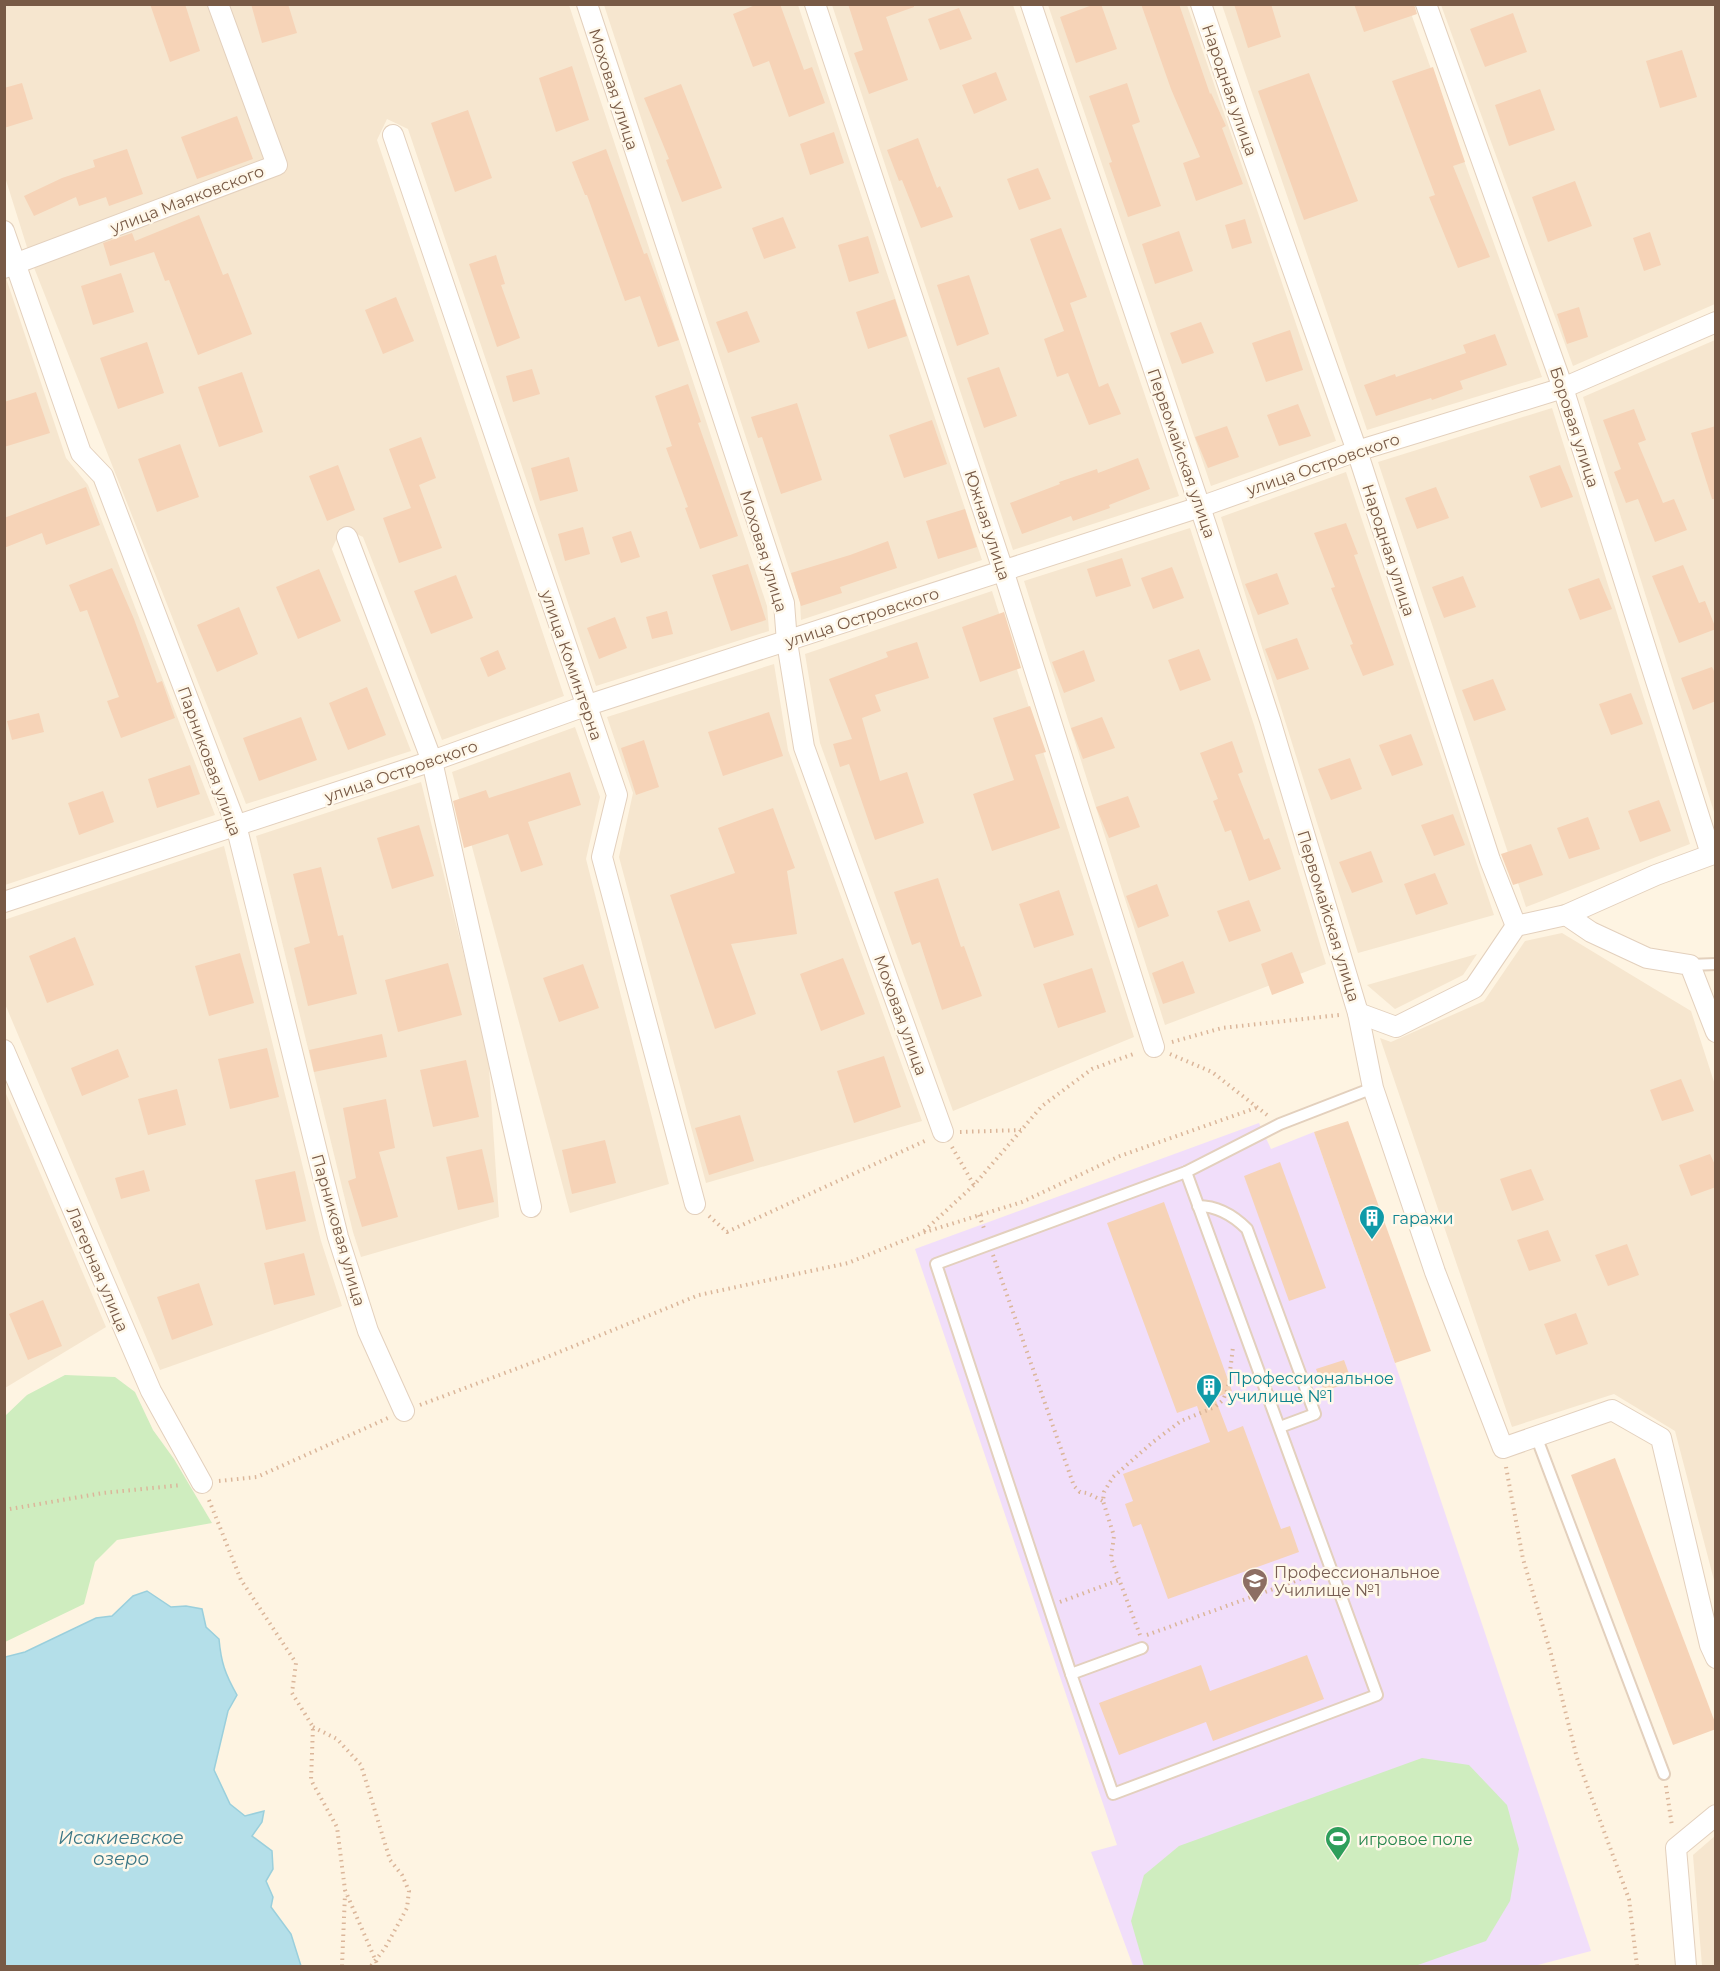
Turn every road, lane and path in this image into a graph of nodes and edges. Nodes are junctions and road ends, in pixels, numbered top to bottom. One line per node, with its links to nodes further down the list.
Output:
1 (218, 4): 9 (street, улица Маяковского)
2 (587, 4): 16 (street, Моховая улица)
3 (815, 4): 15 (street, Южная улица)
4 (1031, 4): 13 (street, Первомайская улица)
5 (1201, 4): 12 (street, Народная улица)
6 (1426, 4): 11 (street, Боровая улица)
7 (393, 135): 17 (street, улица Коминтерна)
8 (4, 231): 9 (street, Парниковая улица)
9 (10, 267): 19 (street, Парниковая улица)
10 (1716, 322): 11 (street, улица Островского)
11 (1563, 388): 12 (street, улица Островского); 20 (street, Боровая улица)
12 (1357, 451): 13 (street, улица Островского); 23 (street, Народная улица)
13 (1200, 507): 15 (street, улица Островского); 26 (street, Первомайская улица)
14 (347, 537): 18 (street)
15 (1003, 570): 16 (street, улица Островского); 28 (street, Южная улица)
16 (787, 642): 17 (street, улица Островского); 34 (street, Моховая улица)
17 (585, 706): 18 (street, улица Островского); 37 (street, улица Коминтерна)
18 (432, 761): 19 (street, улица Островского); 39 (street)
19 (236, 825): 21 (street, улица Островского); 44 (street, Парниковая улица)
20 (1713, 853): 22 (street)
21 (4, 902)
22 (1566, 915): 23 (street); 25 (street)
23 (1516, 926): 26 (street)
24 (1716, 964): 25 (lane)
25 (1690, 965): 27 (street)
26 (1358, 1012): 28 (path); 30 (street, Первомайская улица)
27 (1716, 1032)
28 (1154, 1047): 31 (path); 33 (path)
29 (4, 1050): 48 (street, Лагерная улица)
30 (1373, 1088): 32 (lane); 47 (street, Первомайская улица)
31 (1256, 1108): 32 (path); 40 (path)
32 (1280, 1124): 35 (lane)
33 (1022, 1130): 34 (path); 36 (path)
34 (943, 1132): 36 (path); 37 (path)
35 (1186, 1172): 38 (lane); 42 (lane)
36 (974, 1185): 41 (path)
37 (695, 1204)
38 (1198, 1206): 45 (lane); 45 (lane)
39 (531, 1207)
40 (979, 1215): 41 (path); 42 (path)
41 (922, 1233): 44 (path)
42 (989, 1244): 49 (path); 53 (lane)
43 (1233, 1343): 49 (path)
44 (404, 1411): 48 (path)
45 (1280, 1427): 51 (lane)
46 (1536, 1436): 47 (street); 55 (street); 58 (lane)
47 (1503, 1448): 66 (path)
48 (201, 1483): 50 (path); 57 (path)
49 (1103, 1501): 52 (path)
50 (4, 1510)
51 (1330, 1567): 52 (path); 56 (lane)
52 (1119, 1580): 53 (path)
53 (1048, 1606): 56 (lane)
54 (1142, 1648): 56 (lane)
55 (1716, 1658)
56 (1071, 1674)
57 (313, 1727): 61 (path); 62 (path)
58 (1664, 1774): 60 (path)
59 (1716, 1815): 60 (street)
60 (1676, 1848): 67 (street)
61 (345, 1890): 62 (path); 63 (path)
62 (375, 1960): 64 (path); 65 (path)
63 (342, 1966)
64 (371, 1966)
65 (378, 1966)
66 (1637, 1966)
67 (1686, 1966)

